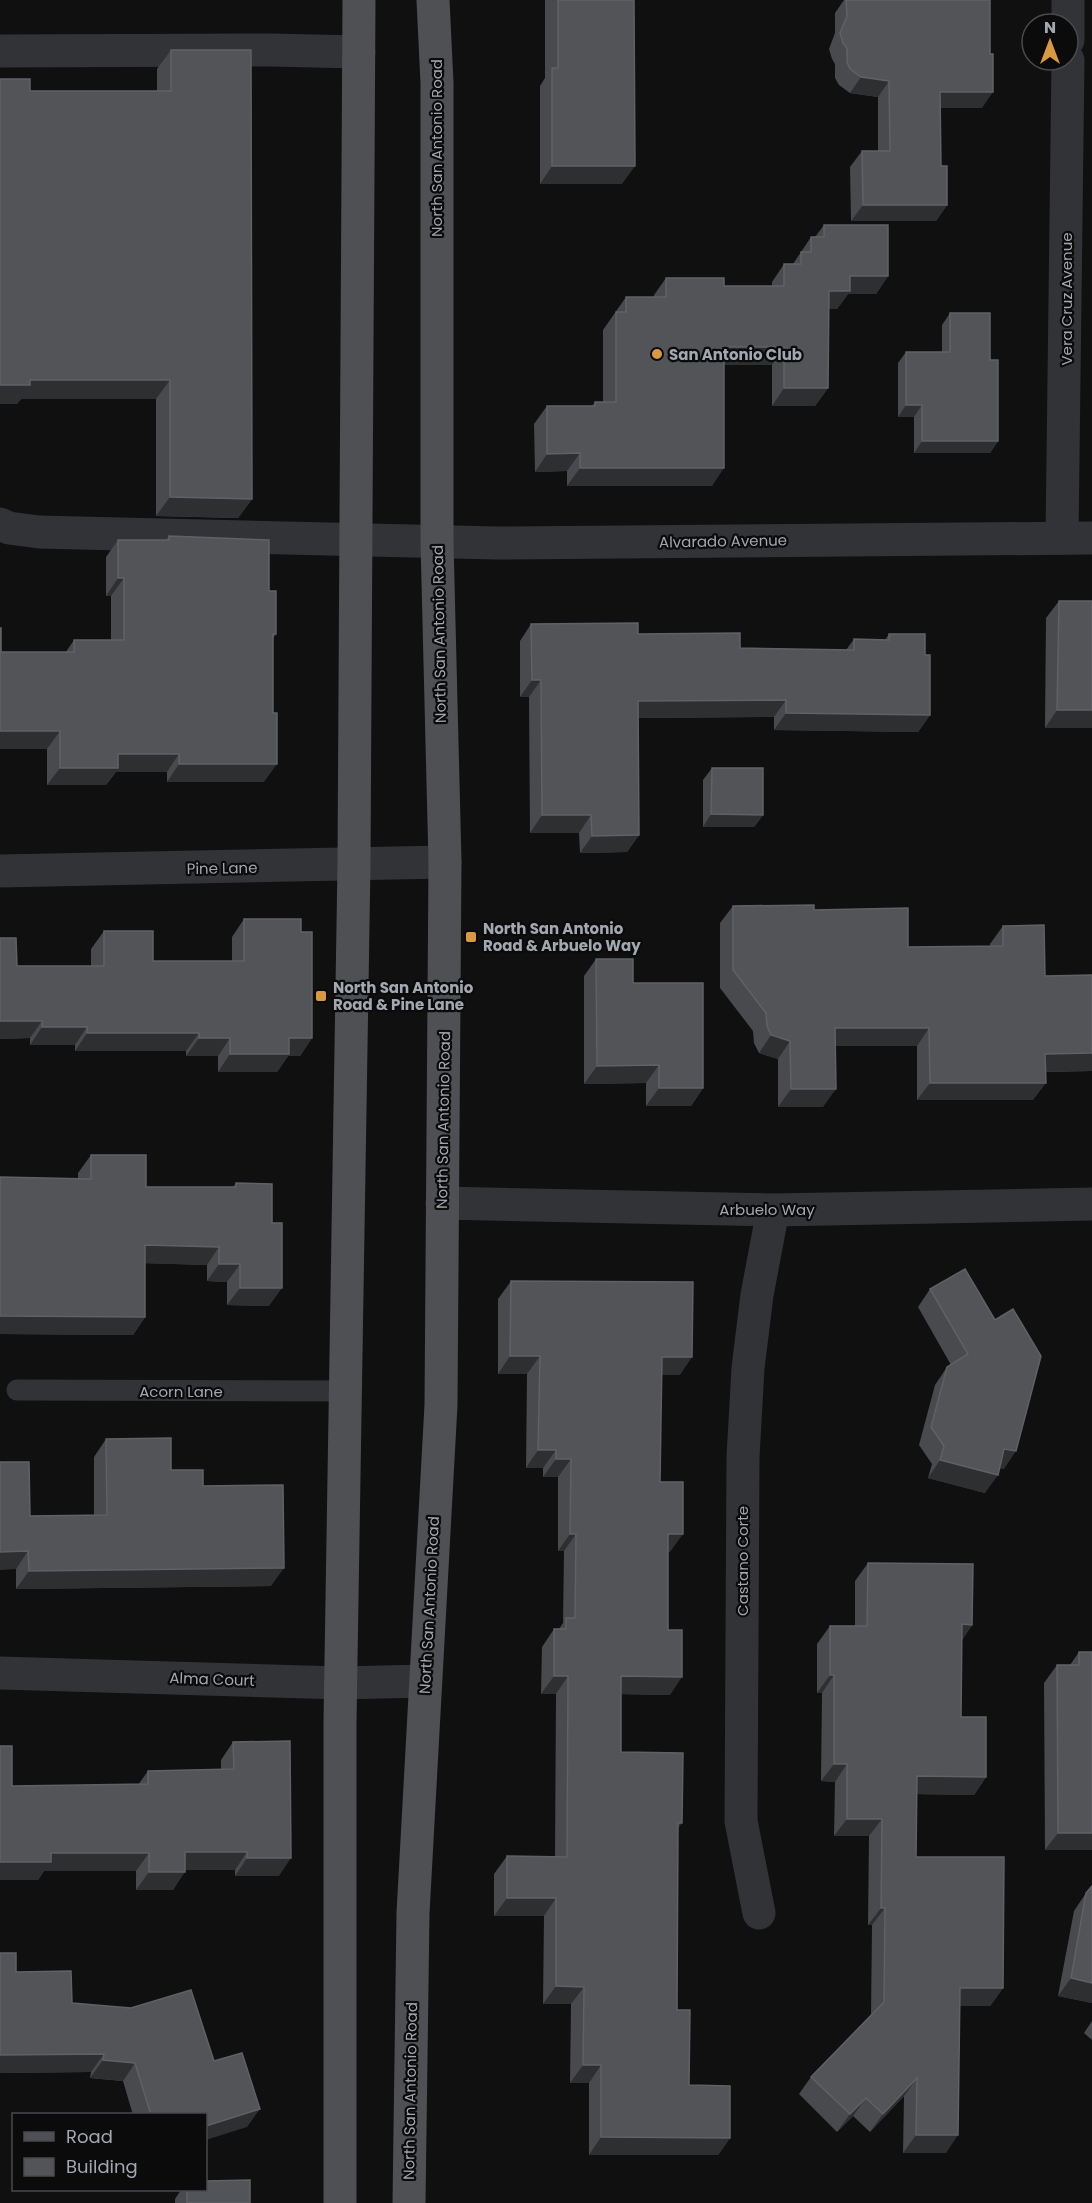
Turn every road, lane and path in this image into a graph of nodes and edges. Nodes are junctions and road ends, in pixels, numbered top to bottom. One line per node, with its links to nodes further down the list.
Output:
1 (359, 0): 4 (main road)
2 (434, 0): 9 (main road, North San Antonio Road)
3 (0, 51): 4 (street)
4 (359, 52): 8 (main road)
5 (1068, 72): 7 (street, Vera Cruz Avenue)
6 (0, 524): 8 (street, Alvarado Avenue)
7 (1077, 538): 9 (street, Alvarado Avenue)
8 (355, 540): 9 (street, Alvarado Avenue); 11 (main road)
9 (437, 542): 10 (main road, North San Antonio Road)
10 (445, 862): 11 (street, Pine Lane); 13 (main road, North San Antonio Road)
11 (354, 864): 12 (street, Pine Lane); 17 (main road)
12 (0, 871)
13 (442, 1203): 15 (street, Arbuelo Way); 19 (main road, North San Antonio Road)
14 (1092, 1204): 15 (street, Arbuelo Way)
15 (773, 1210): 21 (street, Castano Corte)
16 (17, 1390): 17 (lane, Acorn Lane)
17 (344, 1391): 20 (main road)
18 (0, 1673): 20 (street, Alma Court)
19 (425, 1681): 20 (street, Alma Court); 23 (main road, North San Antonio Road)
20 (340, 1683): 22 (main road)
21 (759, 1913)
22 (340, 2203)
23 (409, 2203)

